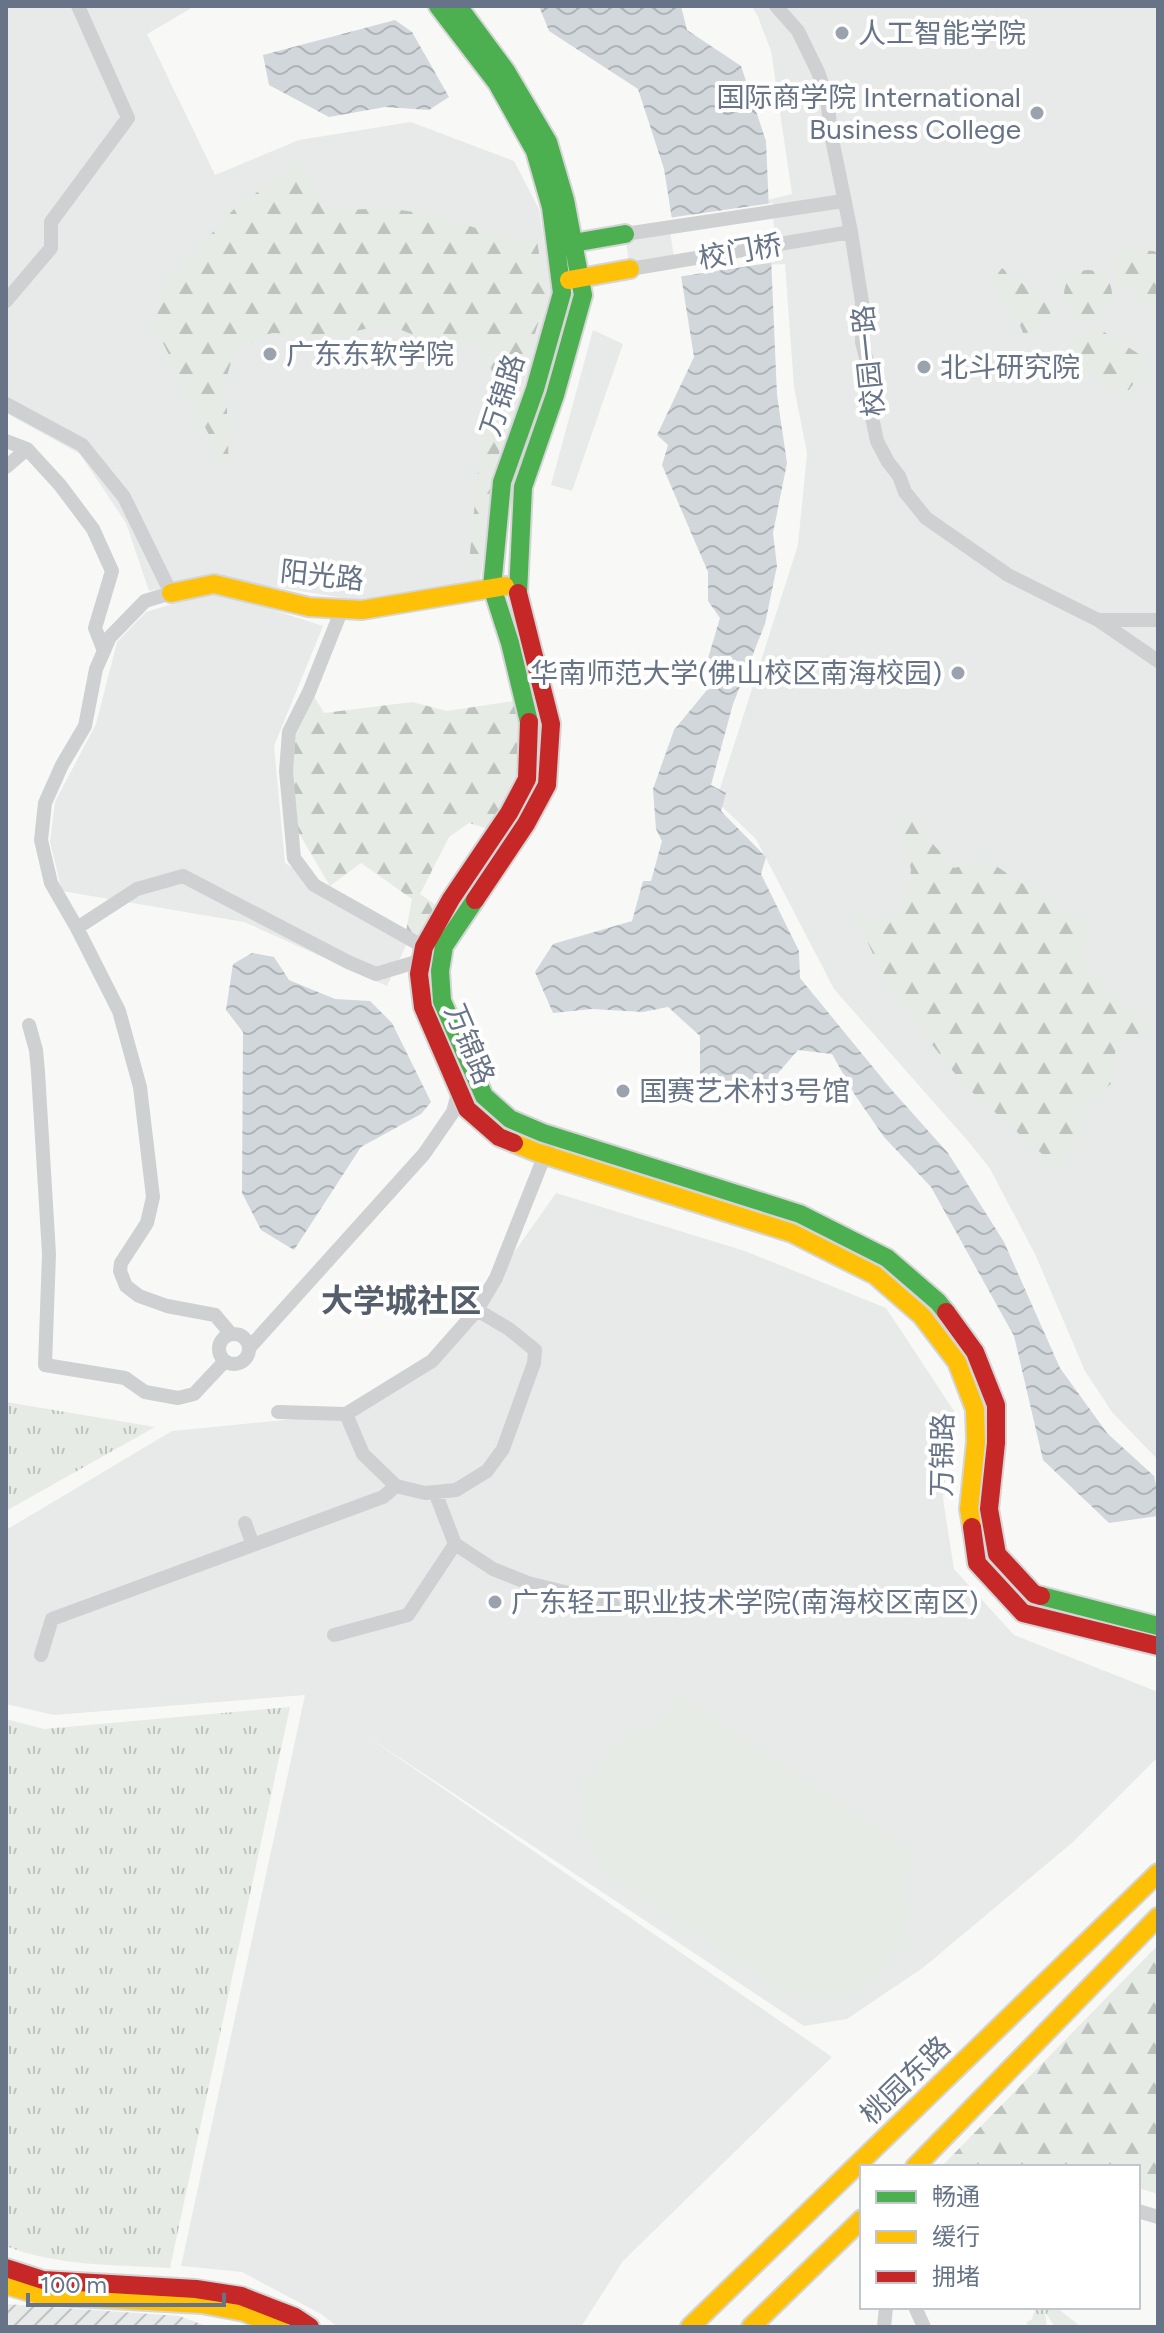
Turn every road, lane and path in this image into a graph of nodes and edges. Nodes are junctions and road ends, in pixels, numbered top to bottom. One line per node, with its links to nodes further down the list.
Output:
1 (78, 6): 12 (street)
2 (438, 6): 8 (street, 万锦路)
3 (458, 6): 8 (street, 万锦路)
4 (776, 6): 5 (street, 校园一路)
5 (843, 201): 6 (street, 校园一路); 7 (street, 校门桥)
6 (851, 232): 9 (street, 校门桥); 21 (street, 校园一路)
7 (625, 234): 8 (street)
8 (565, 244): 10 (street, 万锦路); 11 (street, 万锦路)
9 (630, 269): 10 (street)
10 (580, 278): 11 (street); 17 (street, 万锦路)
11 (561, 282): 18 (street, 万锦路)
12 (6, 301)
13 (6, 404): 19 (street)
14 (6, 441): 15 (street)
15 (27, 449): 16 (street); 23 (street)
16 (6, 467)
17 (517, 585): 18 (street, 阳光路); 27 (street, 万锦路)
18 (492, 587): 20 (street, 阳光路); 26 (street, 万锦路)
19 (171, 593): 20 (street, 阳光路); 23 (street)
20 (342, 609): 26 (street)
21 (1098, 620): 22 (street); 24 (street, 校园一路)
22 (1158, 620)
23 (104, 651): 25 (street)
24 (1158, 661)
25 (77, 928): 26 (street); 33 (street)
26 (423, 953): 27 (street); 29 (street, 万锦路)
27 (442, 959): 30 (street, 万锦路)
28 (29, 1025): 35 (street)
29 (459, 1089): 31 (street, 万锦路); 34 (street)
30 (552, 1135): 31 (street); 44 (street, 万锦路)
31 (545, 1155): 32 (street); 46 (street, 万锦路)
32 (477, 1310): 37 (street); 39 (street)
33 (231, 1334): 34 (street); 35 (street)
34 (250, 1347): 35 (street)
35 (225, 1361)
36 (278, 1412): 37 (street)
37 (346, 1414): 38 (street)
38 (396, 1486): 39 (street); 42 (street)
39 (435, 1492): 41 (street)
40 (245, 1523): 42 (street)
41 (455, 1544): 43 (street); 45 (street)
42 (253, 1545): 47 (street)
43 (613, 1604)
44 (1158, 1626)
45 (334, 1635)
46 (1158, 1646)
47 (41, 1655)
48 (1158, 1873): 56 (street, 桃园东路)
49 (1158, 1917): 50 (street)
50 (917, 2165)
51 (860, 2221): 57 (street)
52 (6, 2268): 55 (street)
53 (6, 2285): 54 (street)
54 (279, 2327)
55 (310, 2327)
56 (690, 2327)
57 (751, 2327)

